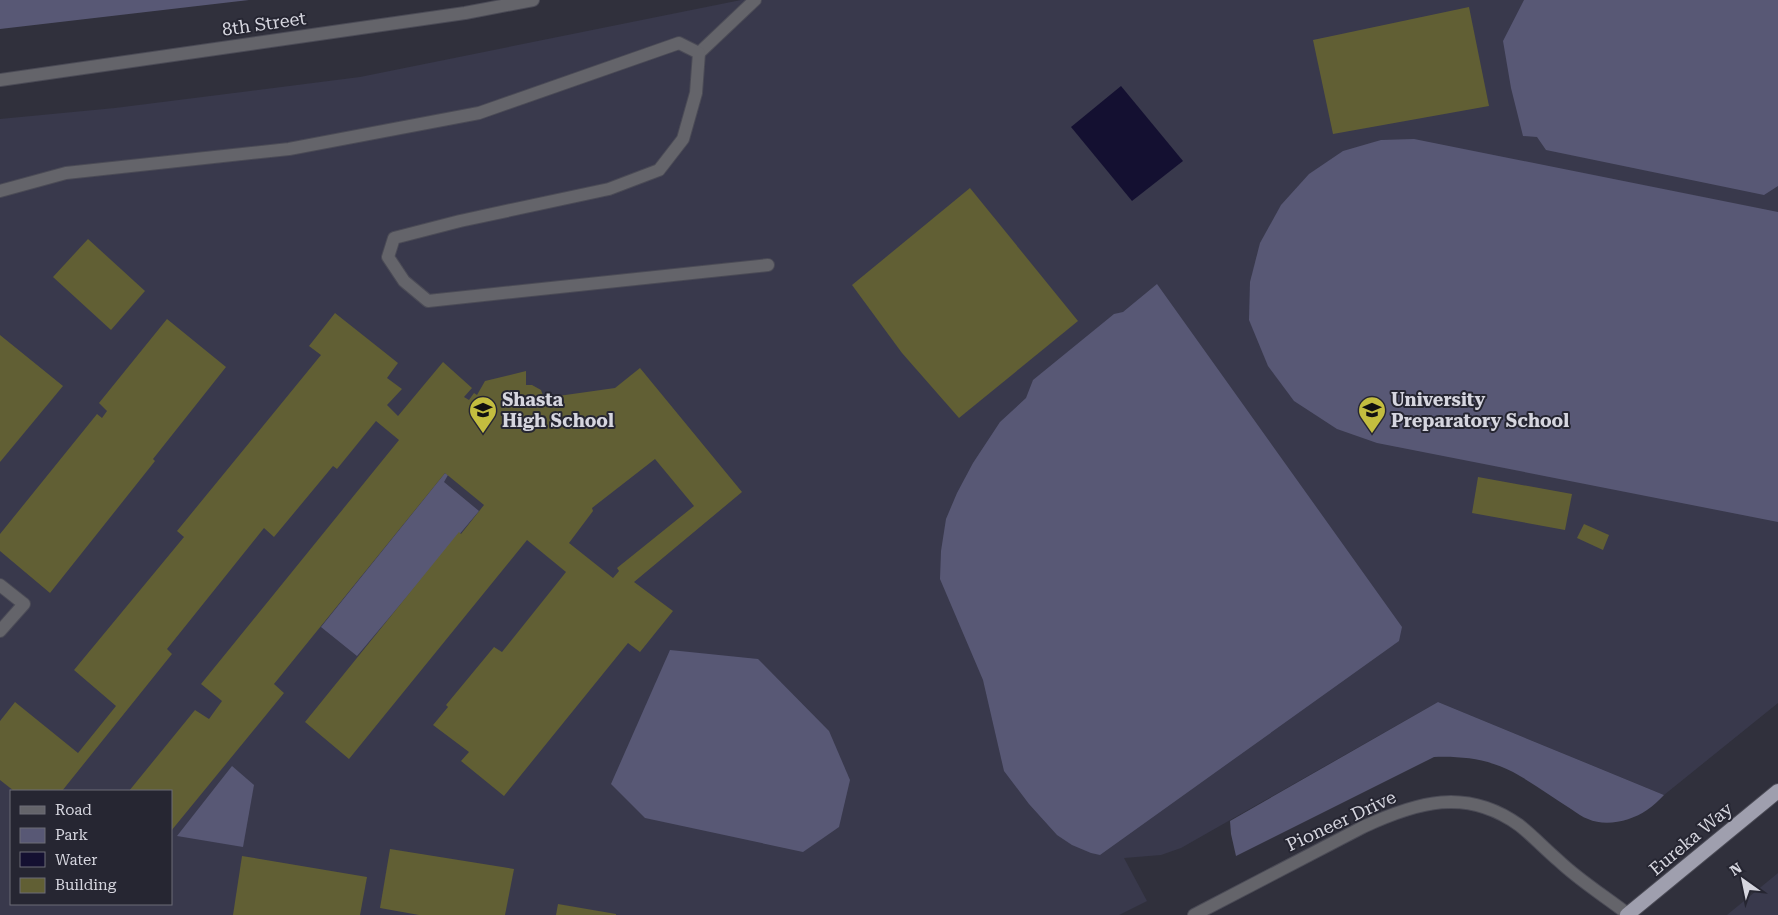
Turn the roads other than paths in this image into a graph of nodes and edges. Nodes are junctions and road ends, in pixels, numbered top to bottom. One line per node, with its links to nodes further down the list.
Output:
1 (533, 0): 4 (street, 8th Street)
2 (756, 0): 3 (street)
3 (699, 53): 5 (street); 6 (street)
4 (0, 80)
5 (0, 191)
6 (768, 265)
7 (0, 585): 8 (street)
8 (0, 631)
9 (1778, 791): 11 (highway, Eureka Way)
10 (1194, 915): 11 (street, Pioneer Drive)
11 (1628, 915)

